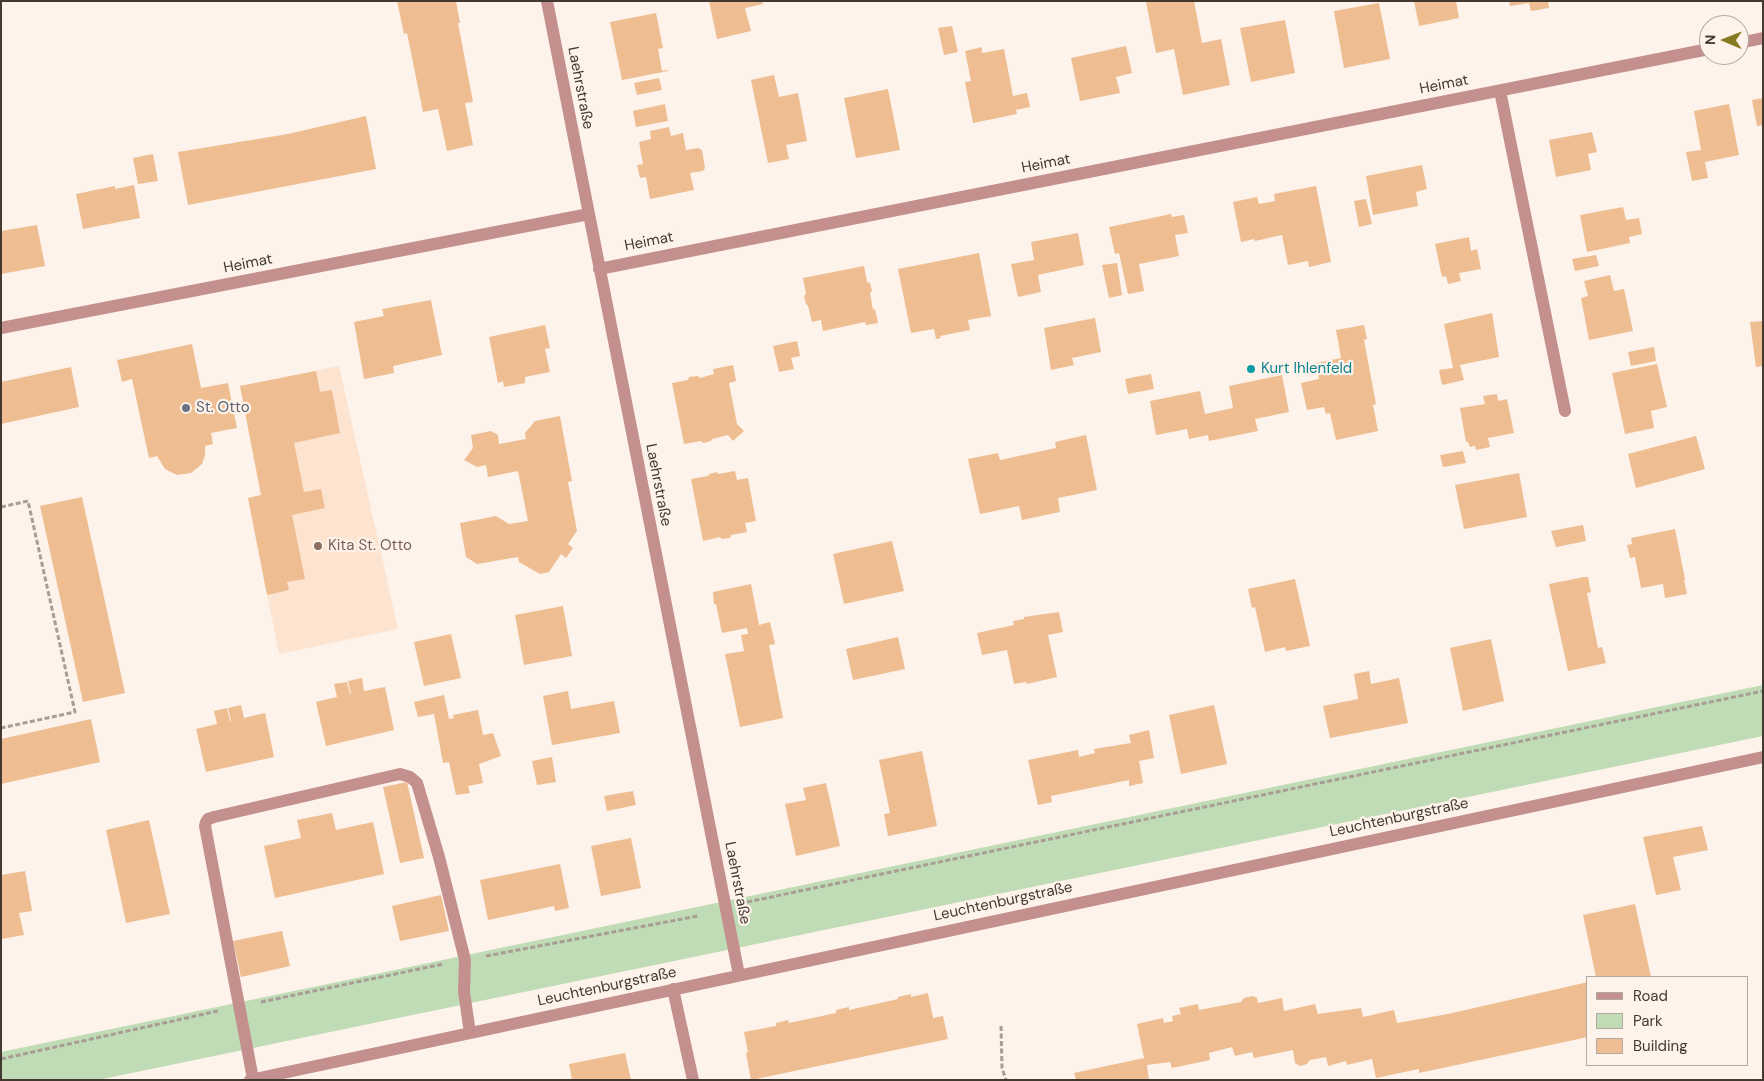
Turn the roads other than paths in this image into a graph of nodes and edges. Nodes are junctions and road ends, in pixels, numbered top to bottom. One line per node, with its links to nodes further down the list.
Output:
1 (547, 1): 6 (street, Laehrstraße)
2 (1763, 38): 3 (street)
3 (1749, 41)
4 (1699, 51): 5 (street, Heimat)
5 (1500, 91): 7 (street, Heimat); 9 (street)
6 (588, 214): 7 (street, Laehrstraße); 8 (street, Heimat)
7 (599, 269): 11 (street, Laehrstraße)
8 (1, 328)
9 (1565, 410)
10 (1763, 756): 11 (street, Leuchtenburgstraße)
11 (738, 975): 12 (street, Leuchtenburgstraße)
12 (673, 990): 13 (street, Leuchtenburgstraße); 15 (street)
13 (470, 1033): 14 (street, Leuchtenburgstraße); 14 (street)
14 (252, 1080)
15 (692, 1080)

